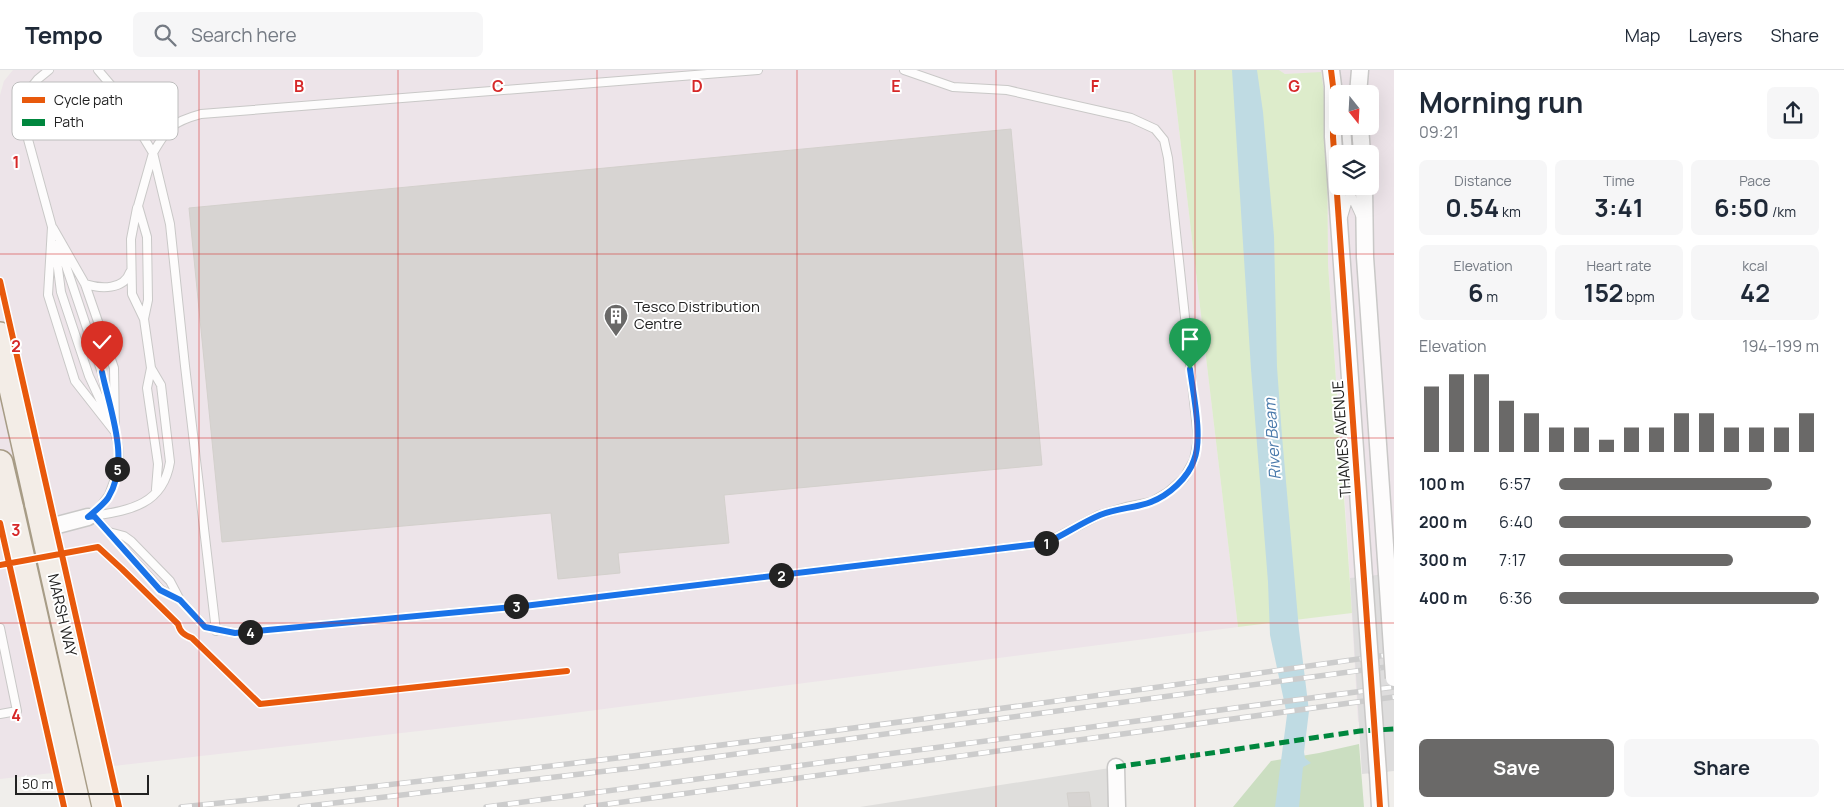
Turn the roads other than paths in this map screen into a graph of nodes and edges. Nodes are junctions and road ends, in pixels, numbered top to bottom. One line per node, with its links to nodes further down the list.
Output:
1 (49, 70): 6 (lane)
2 (98, 70): 7 (lane)
3 (758, 70): 9 (lane)
4 (904, 70): 33 (lane)
5 (1360, 70): 8 (street)
6 (36, 82)
7 (108, 82)
8 (1358, 85)
9 (178, 122)
10 (1333, 135): 19 (street, THAMES AVENUE)
11 (28, 140): 18 (lane)
12 (145, 140): 14 (lane)
13 (161, 140): 14 (lane)
14 (153, 153): 17 (lane); 33 (lane)
15 (1353, 195): 19 (lane)
16 (1356, 195): 34 (street, bridge)
17 (138, 206): 20 (lane); 22 (lane)
18 (52, 227): 21 (lane); 25 (lane); 25 (lane); 25 (lane)
19 (1340, 228): 40 (street, THAMES AVENUE, bridge)
20 (132, 268): 21 (lane); 22 (lane)
21 (85, 284): 25 (lane)
22 (144, 319): 24 (lane)
23 (0, 335): 38 (main road, MARSH WAY, bridge)
24 (151, 368): 27 (lane); 27 (lane)
25 (115, 432): 28 (lane)
26 (0, 463): 37 (main road, MARSH WAY, bridge)
27 (155, 494): 28 (lane)
28 (91, 516): 29 (lane); 30 (street)
29 (109, 532): 31 (lane); 31 (lane)
30 (0, 535)
31 (180, 600): 33 (lane)
32 (0, 628): 35 (lane)
33 (216, 631)
34 (1394, 678)
35 (0, 714)
36 (1116, 767): 39 (street)
37 (78, 807)
38 (105, 807)
39 (1117, 807)
40 (1380, 807)

